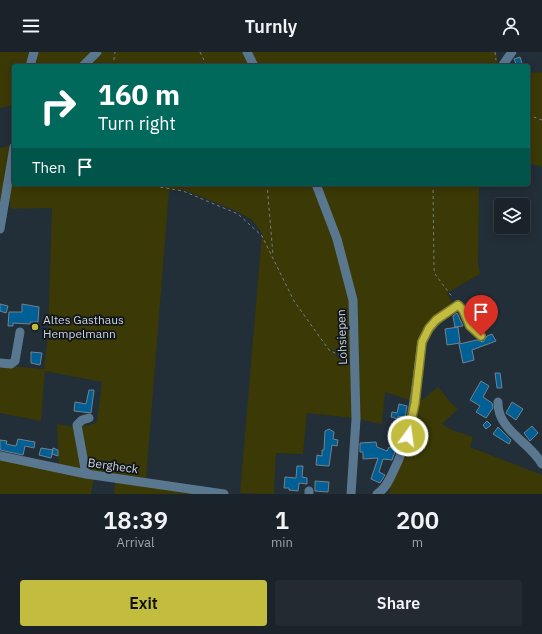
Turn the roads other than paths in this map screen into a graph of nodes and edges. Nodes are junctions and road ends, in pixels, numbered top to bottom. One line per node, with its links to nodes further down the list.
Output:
1 (34, 52): 5 (street)
2 (97, 52): 6 (street)
3 (247, 52): 7 (street)
4 (512, 52): 8 (street)
5 (31, 64)
6 (85, 64)
7 (253, 64)
8 (499, 64)
9 (12, 159): 11 (street)
10 (317, 186): 21 (street, Lohsiepen)
11 (0, 229)
12 (20, 332): 14 (street)
13 (481, 336): 22 (street)
14 (0, 363)
15 (498, 402): 18 (street)
16 (89, 418): 19 (street)
17 (0, 456): 19 (street, Bergheck)
18 (542, 464)
19 (86, 474): 20 (street, Bergheck)
20 (224, 494)
21 (351, 494)
22 (377, 494)

